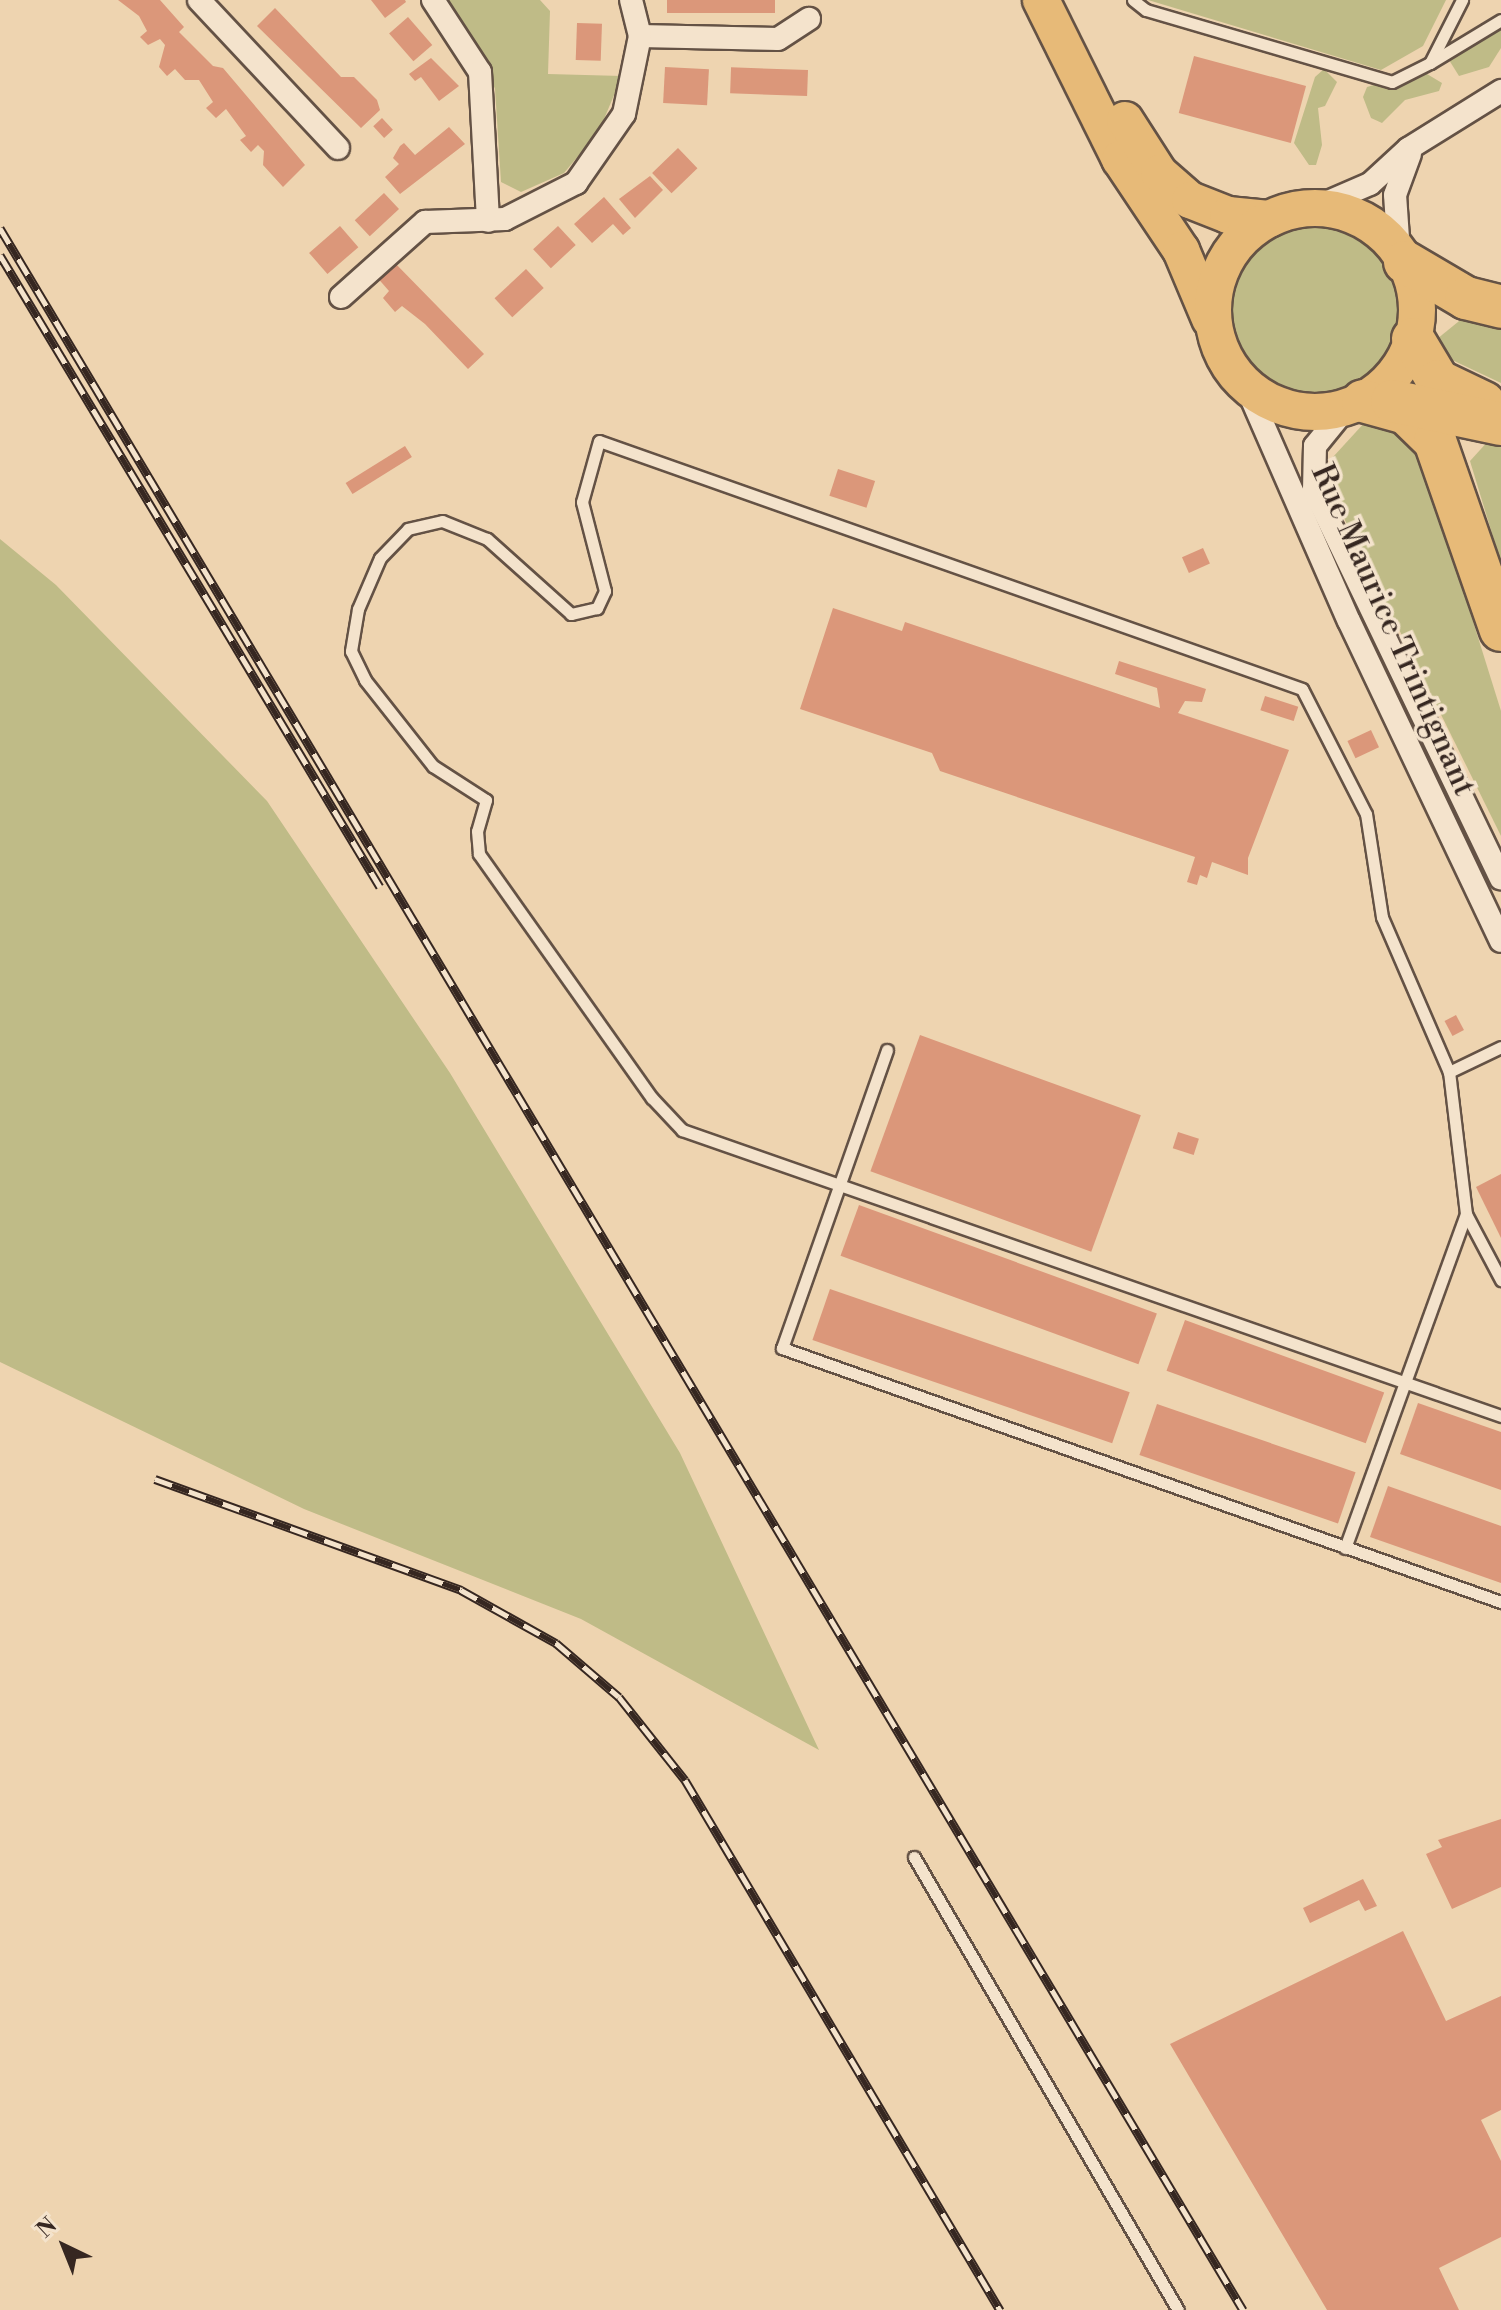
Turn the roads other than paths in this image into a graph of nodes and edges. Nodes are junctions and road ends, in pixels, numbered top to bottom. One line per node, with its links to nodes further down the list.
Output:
1 (199, 0): 14 (street)
2 (433, 0): 17 (street)
3 (631, 0): 10 (street)
4 (1041, 0): 21 (main road)
5 (1065, 0): 16 (main road)
6 (1133, 0): 11 (lane)
7 (1462, 0): 11 (lane)
8 (809, 19): 10 (street)
9 (1501, 20): 11 (lane)
10 (640, 36): 17 (street)
11 (1430, 63)
12 (1501, 91): 13 (street)
13 (1422, 141): 15 (street); 18 (street)
14 (338, 148)
15 (1314, 208): 16 (main road); 18 (main road)
16 (1269, 219): 21 (main road)
17 (488, 221): 19 (street)
18 (1402, 258): 20 (highway); 22 (main road)
19 (341, 297)
20 (1501, 307)
21 (1213, 328): 23 (main road)
22 (1413, 339): 24 (main road); 25 (highway)
23 (1247, 388): 24 (main road); 29 (street, Rue Maurice Trintignant)
24 (1355, 404): 26 (highway); 27 (highway); 28 (street, Rue Maurice Trintignant)
25 (1501, 407)
26 (1501, 424)
27 (1501, 630)
28 (1501, 878)
29 (1501, 941)
30 (1501, 1047): 32 (lane)
31 (887, 1050): 33 (lane)
32 (1449, 1072): 33 (lane); 34 (lane)
33 (838, 1185): 36 (lane); 38 (lane)
34 (1466, 1214): 35 (lane); 36 (lane)
35 (1501, 1280)
36 (1405, 1383): 37 (lane); 38 (lane)
37 (1501, 1416)
38 (1345, 1548): 39 (lane)
39 (1501, 1602)
40 (914, 1857): 41 (lane)
41 (1178, 2310)

